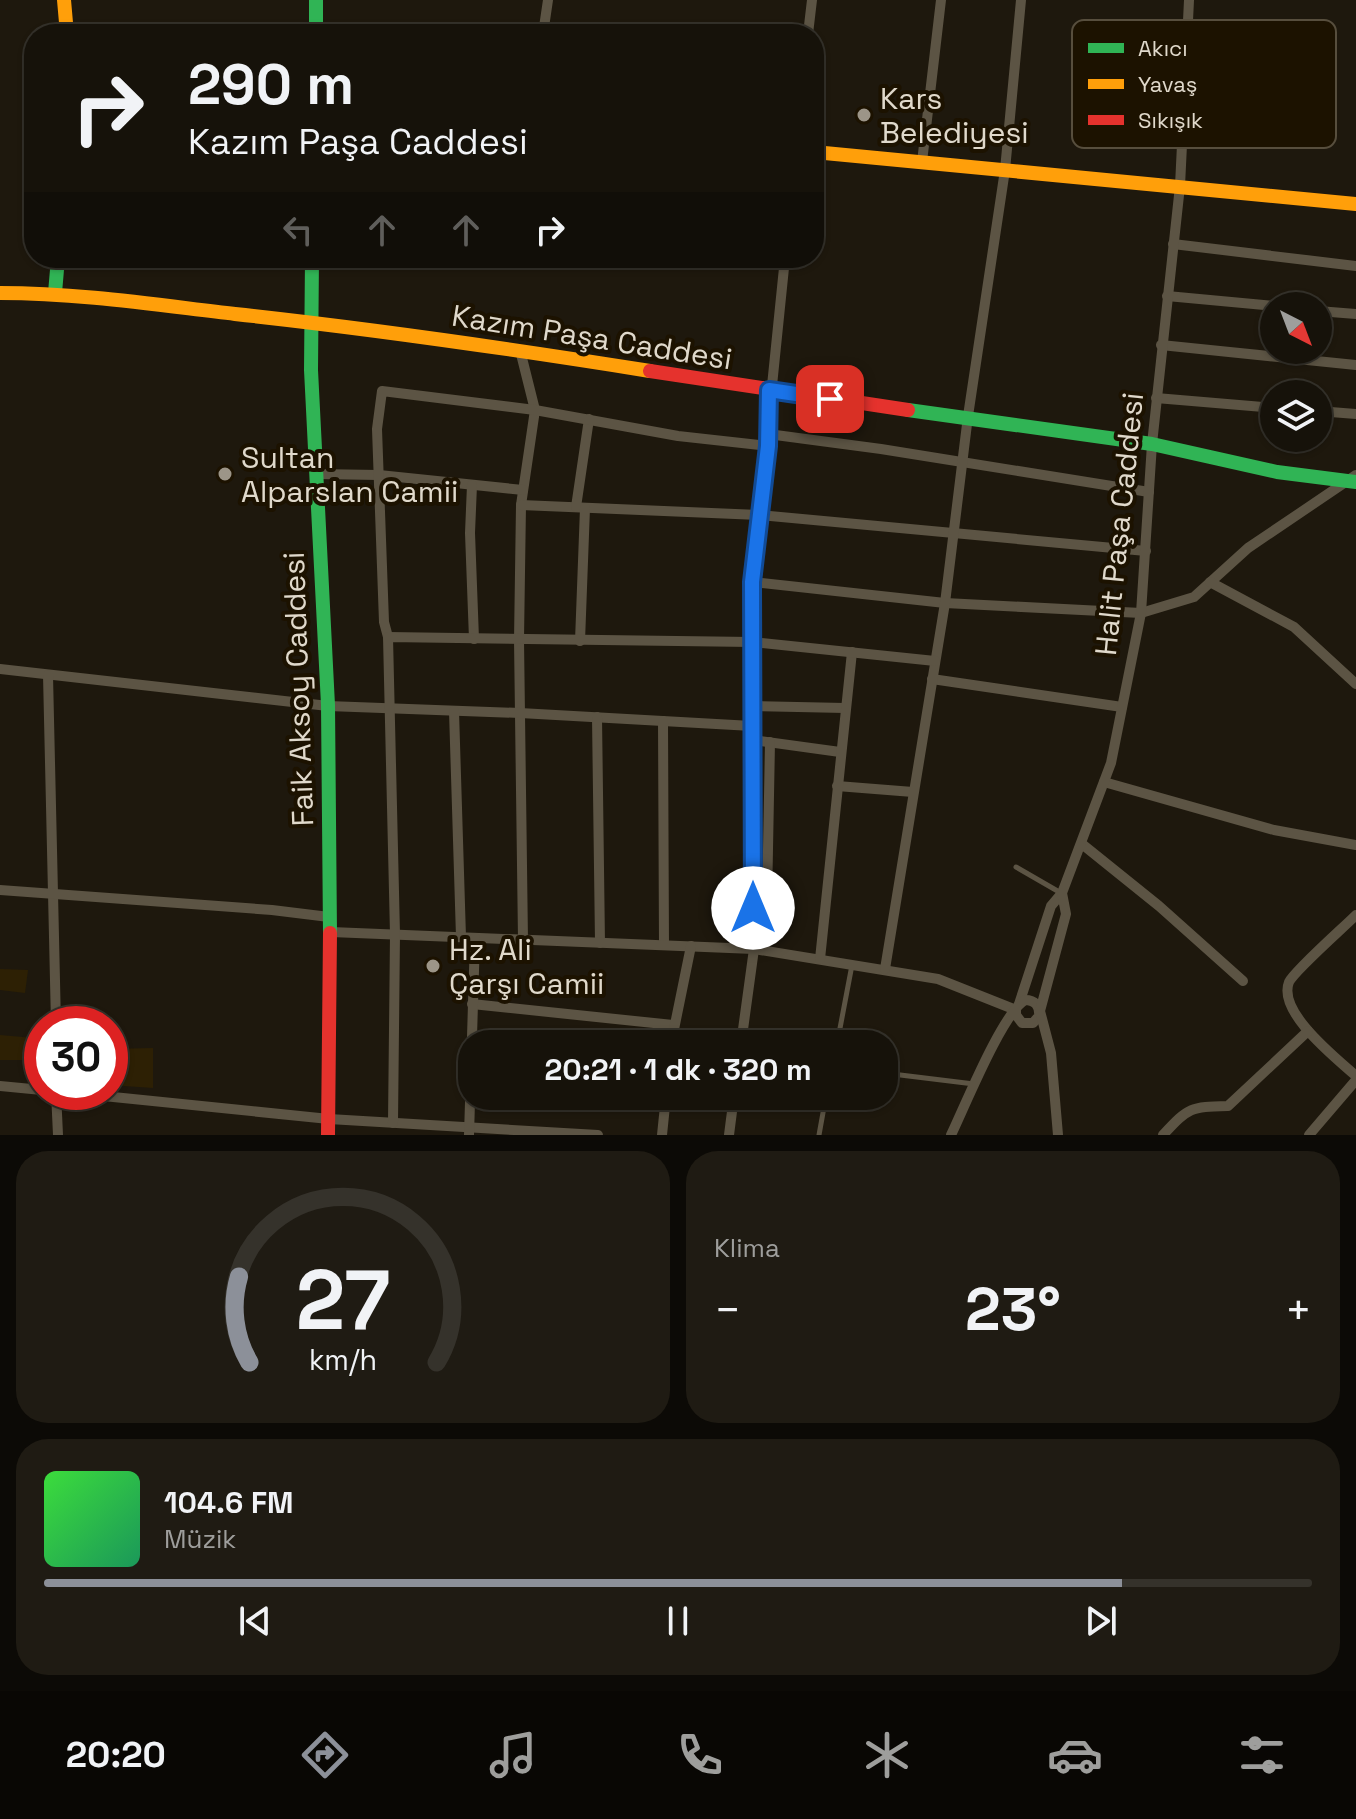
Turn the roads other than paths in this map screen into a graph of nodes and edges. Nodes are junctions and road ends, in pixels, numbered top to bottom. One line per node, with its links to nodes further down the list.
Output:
1 (64, 0): 9 (street)
2 (316, 0): 10 (street)
3 (548, 0): 11 (street)
4 (812, 0): 12 (street)
5 (941, 0): 15 (street)
6 (1021, 0): 16 (street)
7 (1189, 0): 8 (street, Halit Paşa Caddesi)
8 (1188, 20)
9 (66, 24)
10 (316, 24)
11 (544, 24)
12 (809, 24)
13 (1182, 148): 17 (street, Halit Paşa Caddesi)
14 (824, 153): 15 (street)
15 (922, 162): 16 (street)
16 (1005, 170): 17 (street); 40 (street)
17 (1180, 186): 18 (street); 19 (street, Halit Paşa Caddesi)
18 (1356, 204)
19 (1173, 244): 20 (street); 26 (street, Halit Paşa Caddesi)
20 (1356, 266)
21 (57, 268): 25 (street)
22 (312, 268): 30 (street, Faik Aksoy Caddesi)
23 (784, 268): 34 (street)
24 (0, 293): 25 (street, Kazım Paşa Caddesi)
25 (55, 293): 30 (street, Kazım Paşa Caddesi)
26 (1167, 296): 27 (street); 31 (street, Halit Paşa Caddesi)
27 (1260, 305)
28 (1332, 312): 29 (street)
29 (1356, 314)
30 (309, 322): 32 (street, Kazım Paşa Caddesi); 46 (street, Faik Aksoy Caddesi)
31 (1161, 345): 33 (street); 35 (street, Halit Paşa Caddesi)
32 (520, 350): 34 (street, Kazım Paşa Caddesi); 37 (street)
33 (1356, 365)
34 (769, 390): 40 (street, Kazım Paşa Caddesi); 42 (street)
35 (1156, 398): 36 (street); 43 (street, Halit Paşa Caddesi)
36 (1260, 407)
37 (535, 410): 41 (street); 47 (street); 50 (street)
38 (1332, 412): 39 (street)
39 (1356, 414)
40 (968, 416): 43 (street, Kazım Paşa Caddesi); 45 (street)
41 (589, 419): 44 (street); 53 (street)
42 (768, 434): 44 (street); 45 (street)
43 (1152, 444): 48 (street, Kazım Paşa Caddesi); 51 (street, Halit Paşa Caddesi)
44 (768, 446): 54 (street)
45 (961, 463): 51 (street); 55 (street)
46 (316, 474): 47 (street); 74 (street, Faik Aksoy Caddesi)
47 (379, 475): 49 (street); 61 (street)
48 (1353, 479): 58 (street)
49 (472, 485): 50 (street); 62 (street)
50 (523, 490): 52 (street)
51 (1149, 492): 56 (street, Halit Paşa Caddesi)
52 (521, 505): 53 (street); 63 (street)
53 (580, 507): 54 (street); 64 (street)
54 (759, 515): 55 (street); 57 (street)
55 (952, 533): 56 (street); 59 (street)
56 (1146, 551): 60 (street, Halit Paşa Caddesi)
57 (752, 582): 59 (street); 65 (street)
58 (1210, 582): 60 (street); 69 (street)
59 (945, 603): 60 (street); 67 (street)
60 (1141, 613): 76 (street, Halit Paşa Caddesi)
61 (388, 637): 62 (street); 77 (street)
62 (474, 639): 63 (street)
63 (519, 640): 64 (street); 80 (street)
64 (580, 641): 65 (street)
65 (752, 642): 66 (street); 75 (street)
66 (852, 652): 67 (street); 78 (street)
67 (935, 661): 72 (street)
68 (0, 669): 71 (street)
69 (1342, 669): 70 (street); 73 (street)
70 (1356, 671)
71 (48, 675): 74 (street); 95 (street)
72 (932, 679): 76 (street); 89 (street)
73 (1356, 684)
74 (328, 706): 77 (street); 97 (street, Faik Aksoy Caddesi)
75 (753, 706): 78 (street); 83 (street)
76 (1122, 707): 87 (street, Halit Paşa Caddesi)
77 (390, 708): 79 (street); 98 (street)
78 (845, 708): 86 (street)
79 (454, 711): 80 (street); 100 (street)
80 (520, 713): 81 (street); 102 (street)
81 (597, 717): 82 (street); 103 (street)
82 (663, 721): 83 (street); 104 (street)
83 (752, 726): 84 (street)
84 (753, 740): 85 (street); 99 (street)
85 (770, 742): 86 (street); 99 (street)
86 (840, 752): 88 (street)
87 (1104, 782): 90 (street, Halit Paşa Caddesi); 91 (street)
88 (837, 786): 89 (street); 107 (street)
89 (913, 792): 109 (street)
90 (1082, 844): 94 (street, Halit Paşa Caddesi); 110 (street)
91 (1356, 845)
92 (1016, 867): 94 (lane)
93 (0, 890): 95 (street)
94 (1062, 893): 113 (street); 114 (street, Halit Paşa Caddesi)
95 (55, 895): 97 (street); 112 (street)
96 (1356, 915): 120 (street)
97 (330, 925): 98 (street); 132 (street, Faik Aksoy Caddesi)
98 (395, 934): 100 (street); 133 (street)
99 (754, 936): 106 (street)
100 (461, 937): 101 (street)
101 (475, 938): 102 (street); 111 (street)
102 (523, 940): 103 (street)
103 (600, 943): 104 (street)
104 (664, 945): 105 (street)
105 (691, 946): 106 (street); 115 (street)
106 (754, 949): 107 (street); 118 (street)
107 (820, 959): 108 (street)
108 (852, 964): 109 (street); 119 (lane)
109 (885, 969): 113 (street)
110 (1243, 981)
111 (472, 1004): 115 (street); 116 (street)
112 (56, 1006)
113 (1017, 1007): 114 (street); 114 (street); 123 (street)
114 (1040, 1011): 142 (street, Halit Paşa Caddesi)
115 (673, 1025): 117 (street)
116 (472, 1030)
117 (672, 1030)
118 (743, 1030)
119 (840, 1030)
120 (1308, 1031): 122 (street); 143 (street)
121 (898, 1075): 123 (lane)
122 (1356, 1078): 144 (street)
123 (976, 1084): 141 (street)
124 (0, 1086): 125 (street)
125 (24, 1088)
126 (128, 1099): 132 (street)
127 (57, 1110): 135 (street)
128 (470, 1110): 134 (street)
129 (665, 1110): 138 (street)
130 (732, 1110): 139 (street)
131 (823, 1110): 140 (lane)
132 (329, 1119): 133 (street); 136 (street, Faik Aksoy Caddesi)
133 (393, 1123): 134 (street)
134 (470, 1131): 137 (street)
135 (58, 1135)
136 (328, 1135)
137 (598, 1135)
138 (662, 1135)
139 (729, 1135)
140 (819, 1135)
141 (951, 1135)
142 (1058, 1135)
143 (1163, 1135)
144 (1309, 1135)

